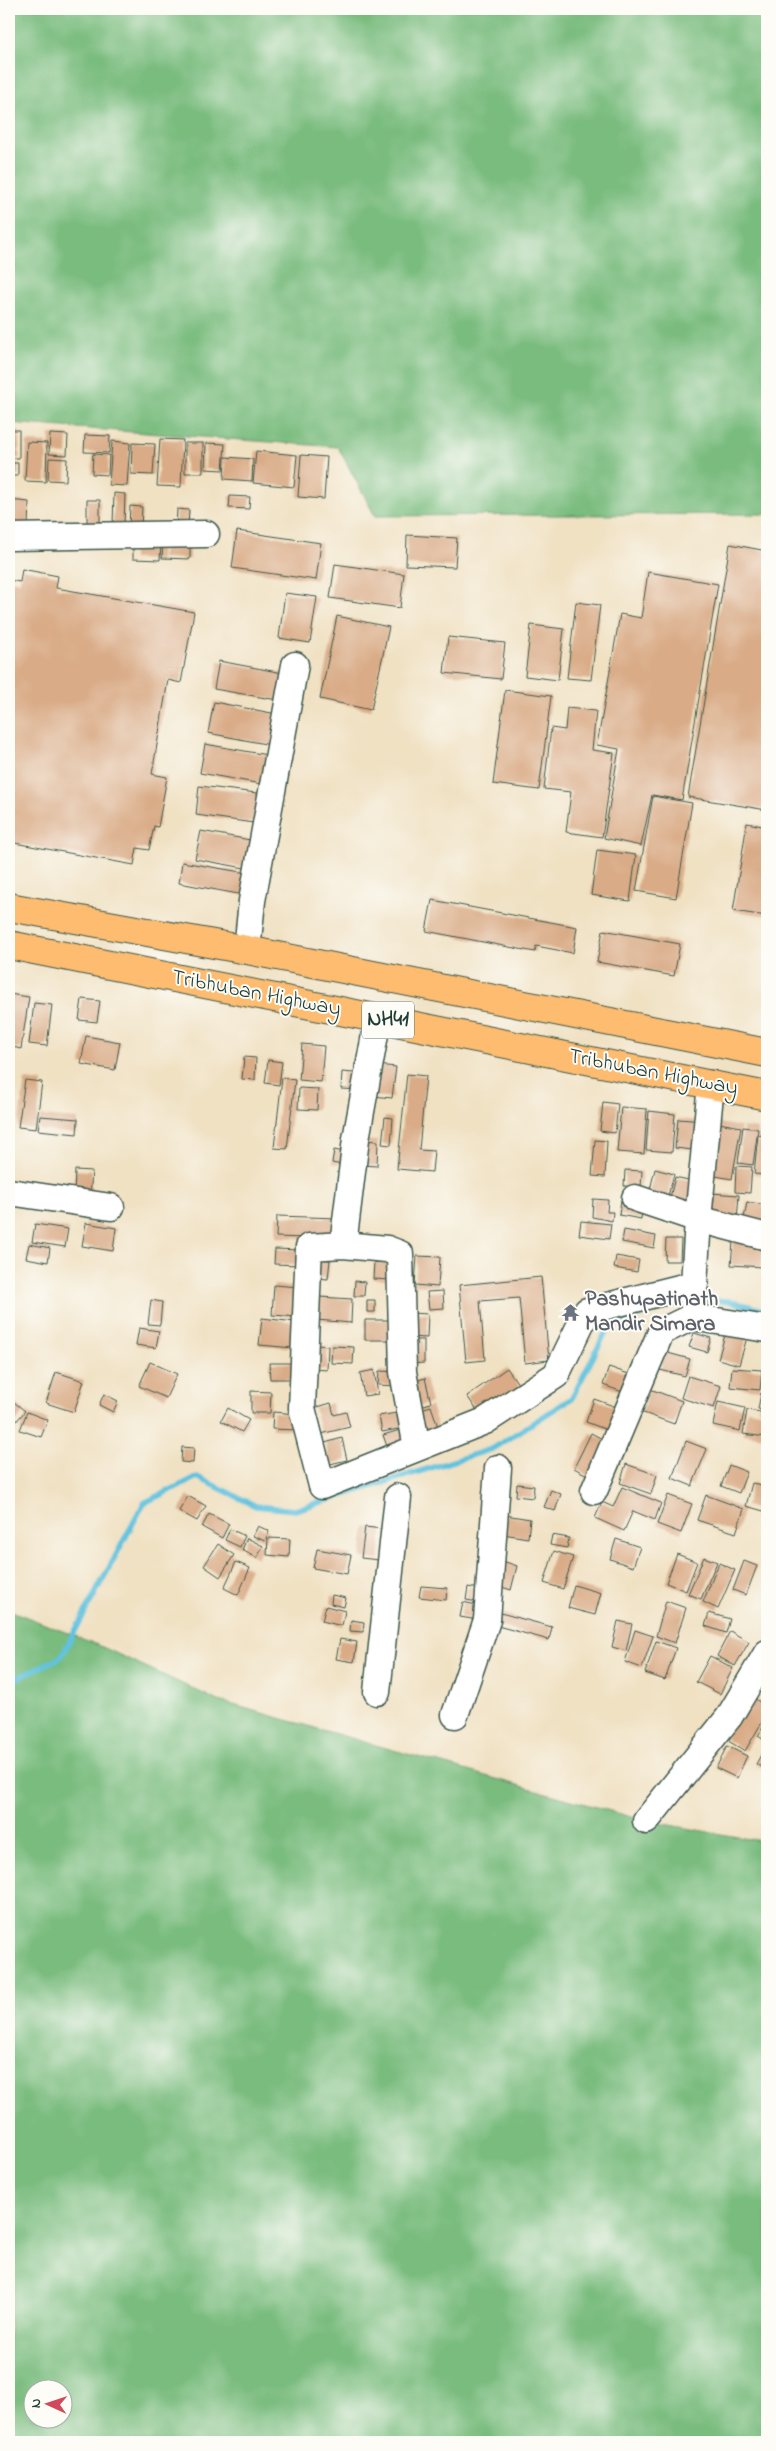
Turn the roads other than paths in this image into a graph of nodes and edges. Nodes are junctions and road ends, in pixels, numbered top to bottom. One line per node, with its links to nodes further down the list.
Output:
1 (206, 534): 2 (street)
2 (9, 537)
3 (295, 665): 6 (street)
4 (9, 907): 6 (highway, Tribhuban Highway / NH41)
5 (9, 945): 7 (highway, Tribhuban Highway / NH41)
6 (247, 950): 8 (highway, Tribhuban Highway / NH41)
7 (378, 1018): 9 (highway, Tribhuban Highway / NH41); 16 (street)
8 (767, 1053)
9 (711, 1084): 10 (highway, Tribhuban Highway / NH41); 14 (street)
10 (767, 1096)
11 (9, 1192): 13 (street)
12 (635, 1198): 14 (street)
13 (111, 1207)
14 (698, 1219): 15 (street); 17 (street)
15 (767, 1237)
16 (343, 1245): 20 (street); 20 (street)
17 (695, 1284): 18 (street); 20 (street)
18 (692, 1318): 19 (street); 22 (street)
19 (767, 1329)
20 (417, 1448)
21 (498, 1468): 26 (street)
22 (594, 1491)
23 (398, 1497): 25 (street)
24 (767, 1653): 27 (street)
25 (377, 1692)
26 (455, 1715)
27 (646, 1821)

